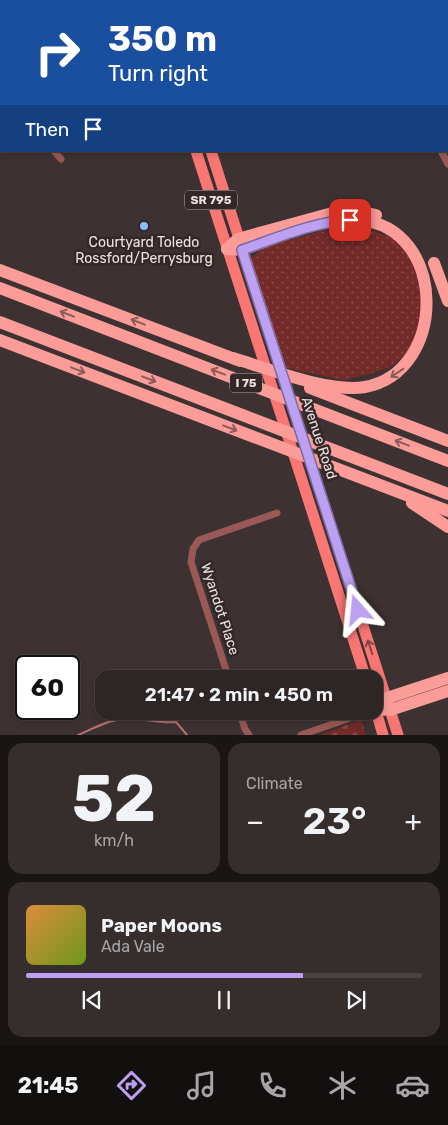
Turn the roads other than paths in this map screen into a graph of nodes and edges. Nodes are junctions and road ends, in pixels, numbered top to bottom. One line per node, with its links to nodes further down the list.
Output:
1 (55, 152): 5 (street)
2 (196, 152): 8 (main road, SR 795)
3 (211, 152): 7 (main road, Avenue Road / SR 795)
4 (442, 152): 6 (street)
5 (61, 159)
6 (448, 164)
7 (240, 245): 8 (highway); 11 (highway); 14 (highway, one-way to 14); 26 (main road, Avenue Road / SR 795, one-way to 7)
8 (227, 249): 23 (main road, SR 795)
9 (0, 270): 14 (highway, one-way to 9)
10 (0, 288): 16 (highway, I 75, one-way to 10)
11 (448, 301)
12 (0, 322): 18 (highway, I 75, one-way to 18)
13 (0, 340): 17 (highway, one-way to 17)
14 (233, 358): 15 (highway)
15 (448, 441)
16 (448, 461)
17 (381, 486): 19 (highway); 21 (highway)
18 (448, 494)
19 (448, 511)
20 (277, 514): 22 (street, Wyandot Place)
21 (448, 527)
22 (226, 670)
23 (363, 670)
24 (448, 678): 26 (highway)
25 (448, 690): 26 (highway)
26 (388, 704): 27 (highway); 34 (main road, Avenue Road / SR 795)
27 (383, 706)
28 (242, 720): 31 (street)
29 (343, 720): 32 (street)
30 (378, 720): 33 (main road)
31 (249, 735)
32 (301, 735)
33 (384, 735)
34 (398, 735)

